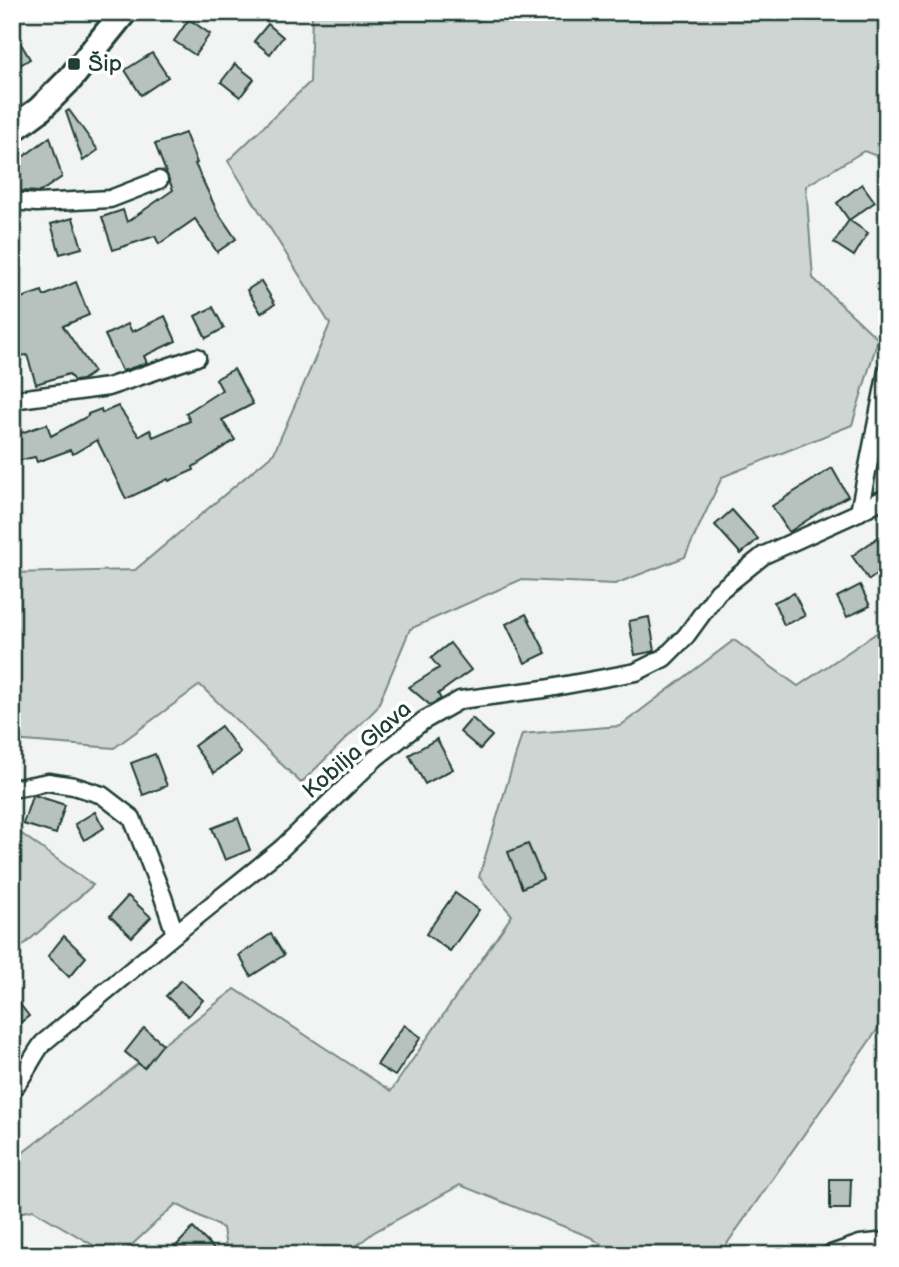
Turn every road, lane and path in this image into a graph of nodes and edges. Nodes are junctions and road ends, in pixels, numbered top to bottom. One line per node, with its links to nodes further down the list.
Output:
1 (124, 12): 2 (main road)
2 (12, 130)
3 (159, 180): 4 (street)
4 (12, 201)
5 (197, 357): 7 (street)
6 (887, 371): 9 (street)
7 (12, 400)
8 (887, 499): 9 (street, Kobilja Glava)
9 (859, 513): 11 (street, Kobilja Glava)
10 (12, 789): 11 (street)
11 (175, 934): 12 (street, Kobilja Glava)
12 (12, 1090)
13 (887, 1241): 14 (street)
14 (828, 1255)

